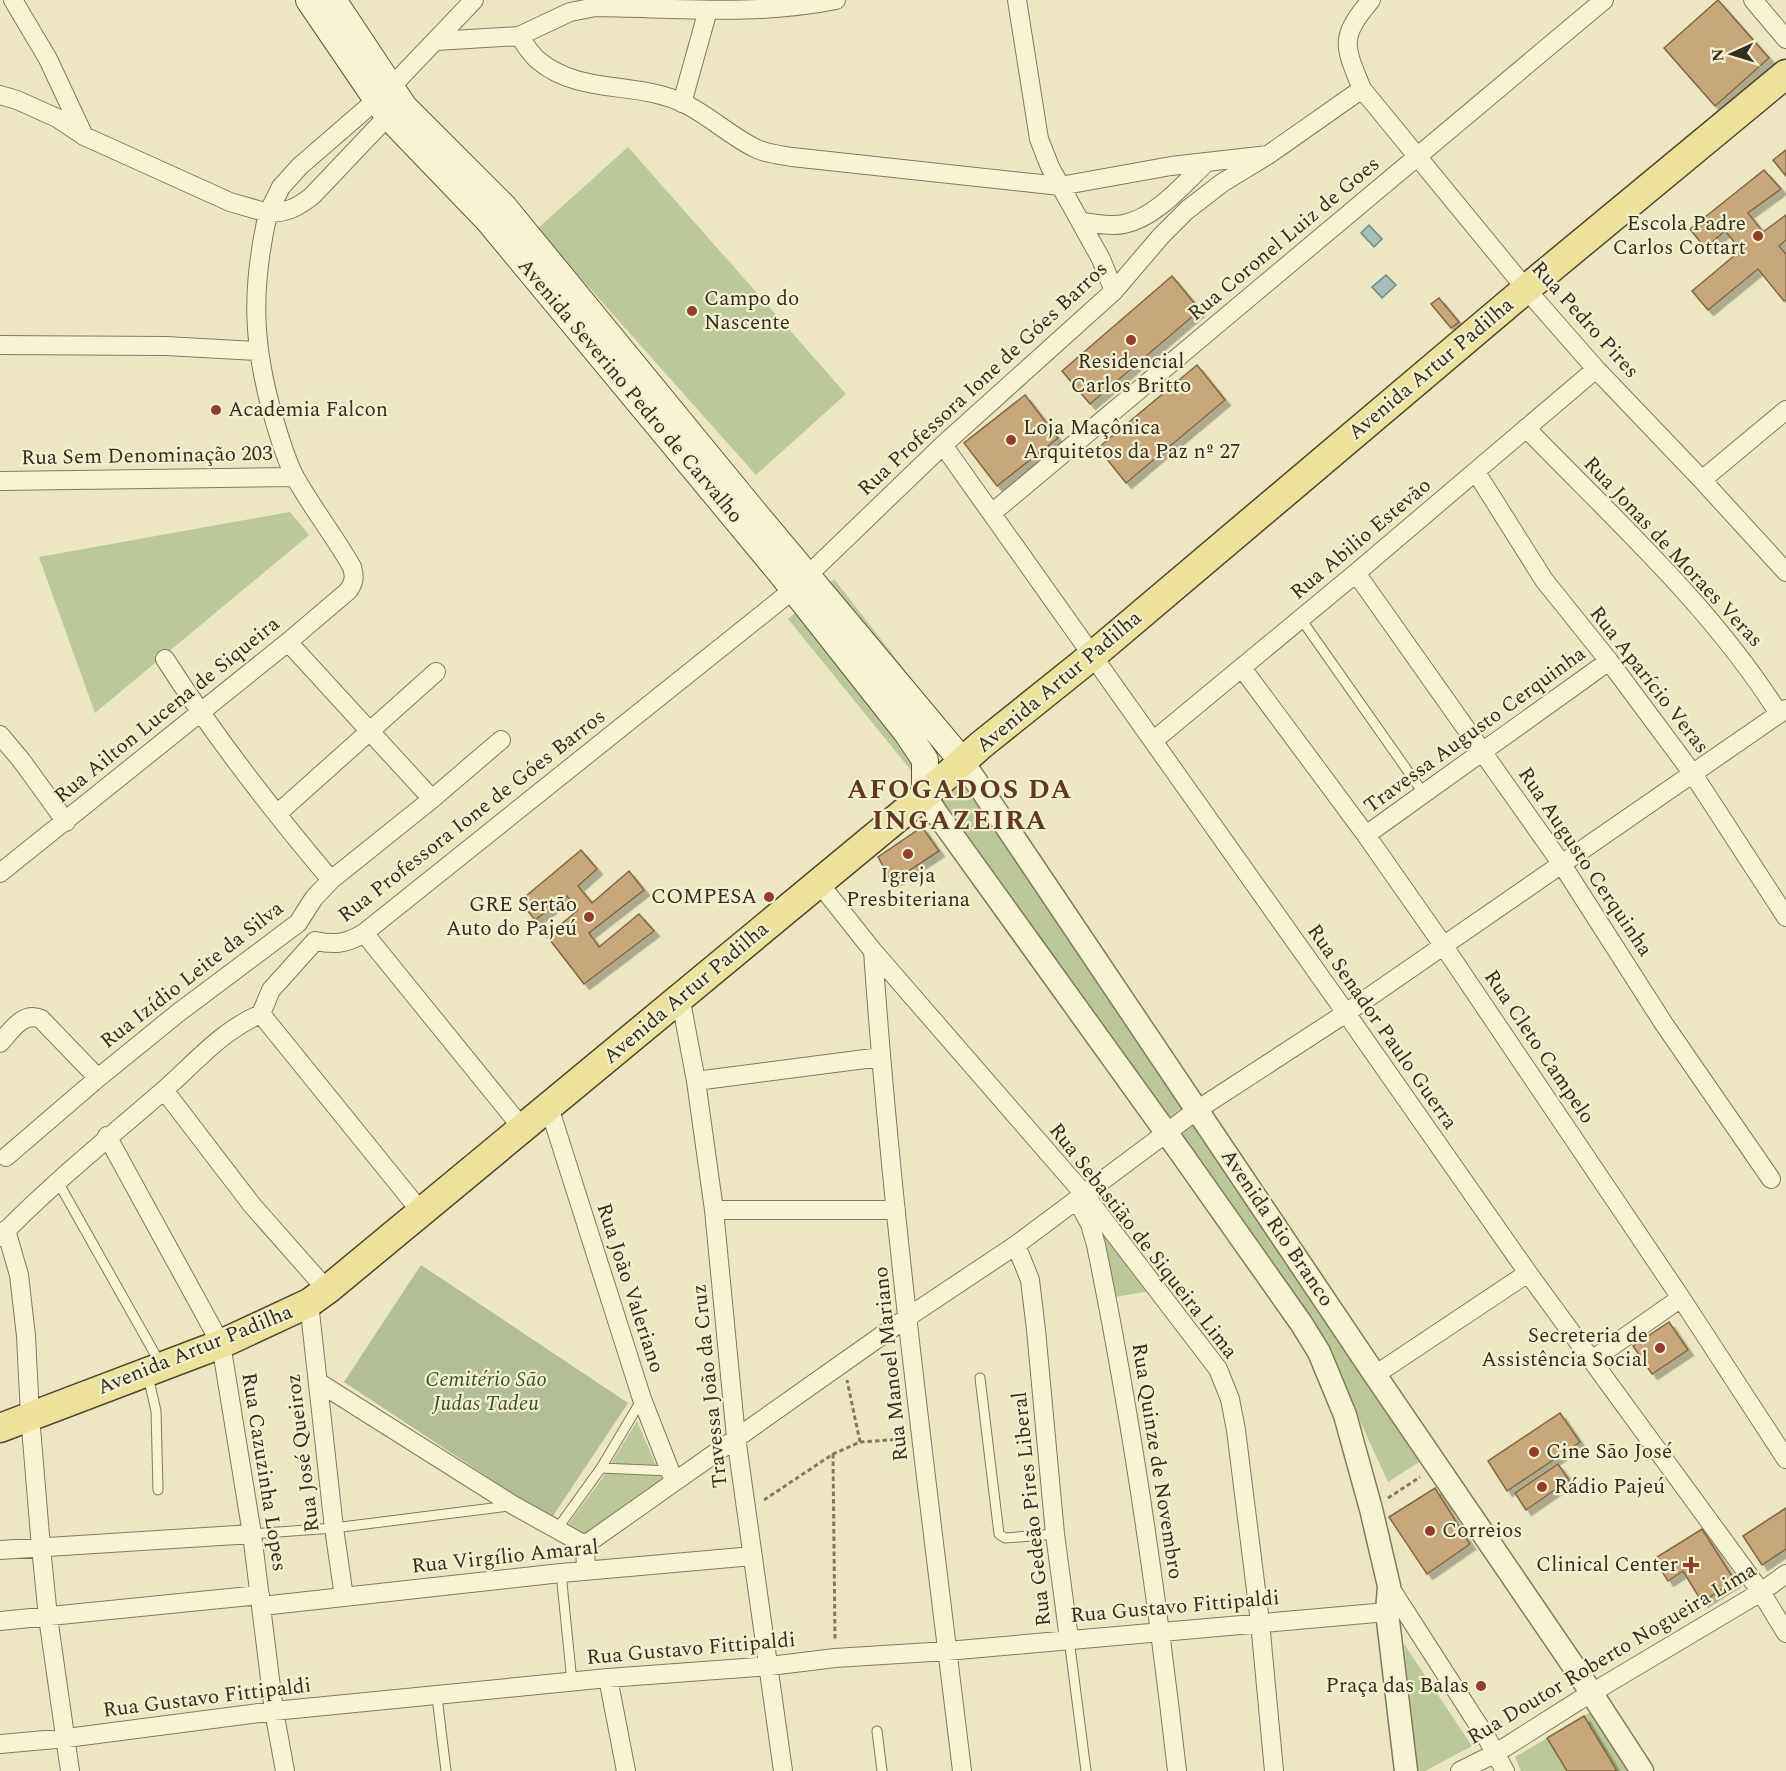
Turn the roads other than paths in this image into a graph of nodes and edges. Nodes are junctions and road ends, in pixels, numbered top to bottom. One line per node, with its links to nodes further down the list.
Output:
1 (13, 0): 19 (street)
2 (309, 0): 17 (main road, Avenida Severino Pedro de Carvalho)
3 (333, 0): 17 (main road, Avenida Severino Pedro de Carvalho)
4 (474, 0): 13 (street)
5 (836, 0): 10 (street)
6 (1017, 0): 23 (street)
7 (1371, 0): 15 (street, Rua Pedro Pires)
8 (1604, 0): 21 (street, Rua Coronel Luiz de Goes)
9 (1753, 0): 12 (street)
10 (708, 10): 11 (street); 18 (street)
11 (519, 36): 13 (street); 18 (street)
12 (1786, 39)
13 (436, 41): 17 (street)
14 (1786, 74): 26 (main road, Avenida Artur Padilha)
15 (1362, 89): 20 (street, Rua Professora Ione de Góes Barros); 21 (street, Rua Pedro Pires)
16 (0, 95): 19 (street)
17 (384, 101): 24 (street); 24 (street); 41 (main road, Avenida Severino Pedro de Carvalho)
18 (682, 103): 23 (street)
19 (84, 136): 24 (street)
20 (1268, 155): 22 (street); 27 (street, Rua Professora Ione de Góes Barros)
21 (1418, 156): 26 (street, Rua Pedro Pires); 38 (street, Rua Coronel Luiz de Goes)
22 (1207, 162): 23 (street); 25 (street)
23 (1060, 186): 25 (street)
24 (268, 213): 29 (street)
25 (1082, 222): 27 (street)
26 (1526, 289): 30 (street, Rua Pedro Pires); 44 (main road, Avenida Artur Padilha)
27 (1114, 291): 33 (street, Rua Professora Ione de Góes Barros)
28 (0, 345): 29 (street)
29 (258, 351): 35 (street)
30 (1596, 369): 32 (street, Rua Abilio Estevão); 37 (street, Rua Pedro Pires)
31 (1786, 410): 37 (street)
32 (1526, 428): 34 (street, Rua Abilio Estevão); 49 (street, Rua Jonas de Moraes Veras)
33 (943, 445): 38 (street, Rua Senador Paulo Guerra); 41 (street, Rua Professora Ione de Góes Barros)
34 (1476, 472): 40 (street, Rua Abilio Estevão); 46 (street, Rua Aparício Veras)
35 (295, 477): 36 (street, Rua Sem Denominação 203); 43 (street, Rua Ailton Lucena de Siqueira)
36 (0, 480)
37 (1702, 480): 39 (street, Rua Pedro Pires)
38 (992, 513): 44 (street, Rua Senador Paulo Guerra)
39 (1786, 572)
40 (1356, 573): 42 (street, Rua Abilio Estevão); 55 (street, Rua Augusto Cerquinha)
41 (794, 574): 56 (main road, Avenida Severino Pedro de Carvalho); 59 (main road, Avenida Severino Pedro de Carvalho); 70 (street, Rua Professora Ione de Góes Barros)
42 (1301, 619): 47 (street, Rua Abilio Estevão); 58 (lane)
43 (288, 642): 50 (street, Rua Ailton Lucena de Siqueira); 51 (street)
44 (1092, 656): 54 (street, Rua Senador Paulo Guerra); 56 (main road, Avenida Artur Padilha)
45 (165, 659): 50 (street)
46 (1609, 662): 55 (street, Travessa Augusto Cerquinha); 57 (street, Rua Aparício Veras)
47 (1242, 668): 54 (street, Rua Abilio Estevão); 63 (street, Rua Cleto Campelo)
48 (436, 672): 51 (street)
49 (1783, 712): 57 (street)
50 (199, 713): 61 (street); 62 (street, Rua Ailton Lucena de Siqueira)
51 (369, 733): 60 (street); 61 (street)
52 (0, 735): 62 (street)
53 (501, 740): 60 (street, Rua Izídio Leite da Silva)
54 (1153, 741): 75 (street, Rua Senador Paulo Guerra)
55 (1483, 752): 58 (street, Travessa Augusto Cerquinha); 64 (street, Rua Augusto Cerquinha)
56 (963, 762): 59 (main road, Avenida Artur Padilha); 83 (street, Avenida Rio Branco)
57 (1694, 774): 64 (street); 68 (street, Rua Aparício Veras)
58 (1424, 794): 63 (street, Travessa Augusto Cerquinha)
59 (925, 795): 67 (main road, Avenida Artur Padilha); 85 (street, Avenida Rio Branco)
60 (432, 799): 66 (street, Rua Izídio Leite da Silva)
61 (277, 814): 66 (street)
62 (66, 822): 65 (street, Rua Ailton Lucena de Siqueira)
63 (1366, 835): 72 (street, Rua Cleto Campelo)
64 (1561, 863): 72 (street); 88 (street, Rua Augusto Cerquinha)
65 (0, 873)
66 (331, 880): 69 (street, Rua Izídio Leite da Silva)
67 (819, 883): 73 (street, Rua Sebastião de Siqueira Lima); 74 (main road, Avenida Artur Padilha)
68 (1786, 916)
69 (297, 923): 71 (street); 79 (street, Rua Izídio Leite da Silva)
70 (364, 933): 71 (street, Rua Professora Ione de Góes Barros); 84 (street)
71 (315, 940): 76 (street)
72 (1443, 945): 75 (street); 98 (street, Rua Cleto Campelo)
73 (873, 951): 78 (street, Rua Manoel Mariano); 90 (street, Rua Sebastião de Siqueira Lima)
74 (680, 996): 80 (street, Travessa João da Cruz); 82 (main road, Avenida Artur Padilha)
75 (1346, 1013): 83 (street); 96 (street, Rua Senador Paulo Guerra)
76 (261, 1014): 81 (street); 93 (street)
77 (0, 1042): 79 (street, Rua Izídio Leite da Silva)
78 (881, 1057): 80 (street); 92 (street, Rua Manoel Mariano)
79 (98, 1078): 87 (street, Rua Izídio Leite da Silva)
80 (696, 1081): 91 (street, Travessa João da Cruz)
81 (164, 1090): 86 (street); 97 (street)
82 (549, 1107): 84 (main road, Avenida Artur Padilha); 106 (street, Rua João Valeriano)
83 (1197, 1110): 85 (street); 103 (street, Avenida Rio Branco)
84 (523, 1129): 93 (main road, Avenida Artur Padilha)
85 (1166, 1132): 90 (street); 126 (street, Avenida Rio Branco)
86 (107, 1136): 89 (street); 100 (street, Rua Cazuzinha Lopes)
87 (6, 1157)
88 (1771, 1179)
89 (58, 1182): 94 (street); 102 (lane)
90 (1080, 1197): 95 (street); 133 (street, Rua Sebastião de Siqueira Lima); 134 (street, Rua Quinze de Novembro)
91 (714, 1210): 92 (street); 109 (street, Travessa João da Cruz)
92 (896, 1210): 99 (street, Rua Manoel Mariano)
93 (422, 1213): 97 (main road, Avenida Artur Padilha)
94 (3, 1234): 107 (street)
95 (1016, 1245): 99 (street); 118 (street, Rua Gedeão Pires Liberal)
96 (1527, 1274): 101 (street, Rua Senador Paulo Guerra); 103 (street)
97 (318, 1297): 100 (main road, Avenida Artur Padilha); 105 (street, Rua José Queiroz)
98 (1682, 1298): 101 (street); 110 (street, Rua Cleto Campelo)
99 (908, 1317): 109 (street); 137 (street, Rua Manoel Mariano)
100 (221, 1344): 102 (main road, Avenida Artur Padilha); 117 (street, Rua Cazuzinha Lopes)
101 (1592, 1360): 127 (street, Rua Senador Paulo Guerra)
102 (153, 1368): 107 (main road, Avenida Artur Padilha); 113 (lane)
103 (1375, 1375): 141 (street, Avenida Rio Branco)
104 (980, 1378): 118 (lane)
105 (318, 1382): 114 (street); 115 (street, Rua José Queiroz)
106 (642, 1399): 111 (lane); 112 (street, Rua João Valeriano)
107 (30, 1416): 108 (main road, Avenida Artur Padilha); 120 (street)
108 (0, 1428)
109 (736, 1437): 112 (street); 122 (street, Travessa João da Cruz)
110 (1786, 1459)
111 (601, 1468): 112 (lane); 116 (lane)
112 (672, 1476): 119 (street)
113 (158, 1490)
114 (513, 1505): 115 (lane); 116 (street)
115 (334, 1528): 117 (lane); 128 (street, Rua José Queiroz)
116 (557, 1529): 119 (street)
117 (252, 1534): 120 (street); 129 (street, Rua Cazuzinha Lopes)
118 (1055, 1534): 136 (street, Rua Gedeão Pires Liberal)
119 (585, 1545): 123 (street)
120 (41, 1547): 121 (street); 131 (street)
121 (0, 1550)
122 (753, 1556): 123 (street, Rua Virgílio Amaral); 138 (street, Travessa João da Cruz)
123 (586, 1570): 124 (street, Rua Virgílio Amaral)
124 (561, 1573): 128 (street, Rua Virgílio Amaral); 140 (lane)
125 (1786, 1574): 127 (street, Rua Doutor Roberto Nogueira Lima)
126 (1389, 1586): 130 (street, Avenida Rio Branco); 147 (street)
127 (1761, 1592): 135 (street, Rua Senador Paulo Guerra); 141 (street, Rua Doutor Roberto Nogueira Lima)
128 (344, 1597): 129 (street, Rua Virgílio Amaral)
129 (261, 1600): 131 (street, Rua Virgílio Amaral); 143 (street, Rua Cazuzinha Lopes)
130 (1387, 1612): 133 (street, Rua Gustavo Fittipaldi); 158 (street, Avenida Rio Branco)
131 (48, 1617): 132 (street, Rua Virgílio Amaral); 145 (street)
132 (0, 1621)
133 (1260, 1622): 134 (street, Rua Gustavo Fittipaldi); 157 (street, Rua Sebastião de Siqueira Lima)
134 (1161, 1630): 136 (street, Rua Gustavo Fittipaldi); 156 (street, Rua Quinze de Novembro)
135 (1786, 1633)
136 (1069, 1639): 137 (street, Rua Gustavo Fittipaldi); 155 (lane, Rua Gedeão Pires Liberal)
137 (947, 1651): 138 (street, Rua Gustavo Fittipaldi); 154 (street, Rua Manoel Mariano)
138 (770, 1666): 139 (street, Rua Gustavo Fittipaldi); 152 (street, Travessa João da Cruz)
139 (608, 1678): 140 (street, Rua Gustavo Fittipaldi); 151 (street)
140 (572, 1682): 142 (street, Rua Gustavo Fittipaldi)
141 (1592, 1694): 147 (street, Rua Doutor Roberto Nogueira Lima); 161 (street, Avenida Rio Branco)
142 (437, 1697): 143 (street, Rua Gustavo Fittipaldi); 150 (lane)
143 (274, 1711): 145 (street, Rua Gustavo Fittipaldi); 149 (street, Rua Cazuzinha Lopes)
144 (877, 1731): 153 (lane)
145 (67, 1738): 146 (street, Rua Gustavo Fittipaldi); 148 (street)
146 (0, 1744)
147 (1496, 1754): 159 (street, Rua Doutor Roberto Nogueira Lima); 160 (street)
148 (70, 1771)
149 (285, 1771)
150 (446, 1771)
151 (626, 1771)
152 (783, 1771)
153 (882, 1771)
154 (962, 1771)
155 (1086, 1771)
156 (1177, 1771)
157 (1274, 1771)
158 (1406, 1771)
159 (1460, 1771)
160 (1505, 1771)
161 (1642, 1771)

